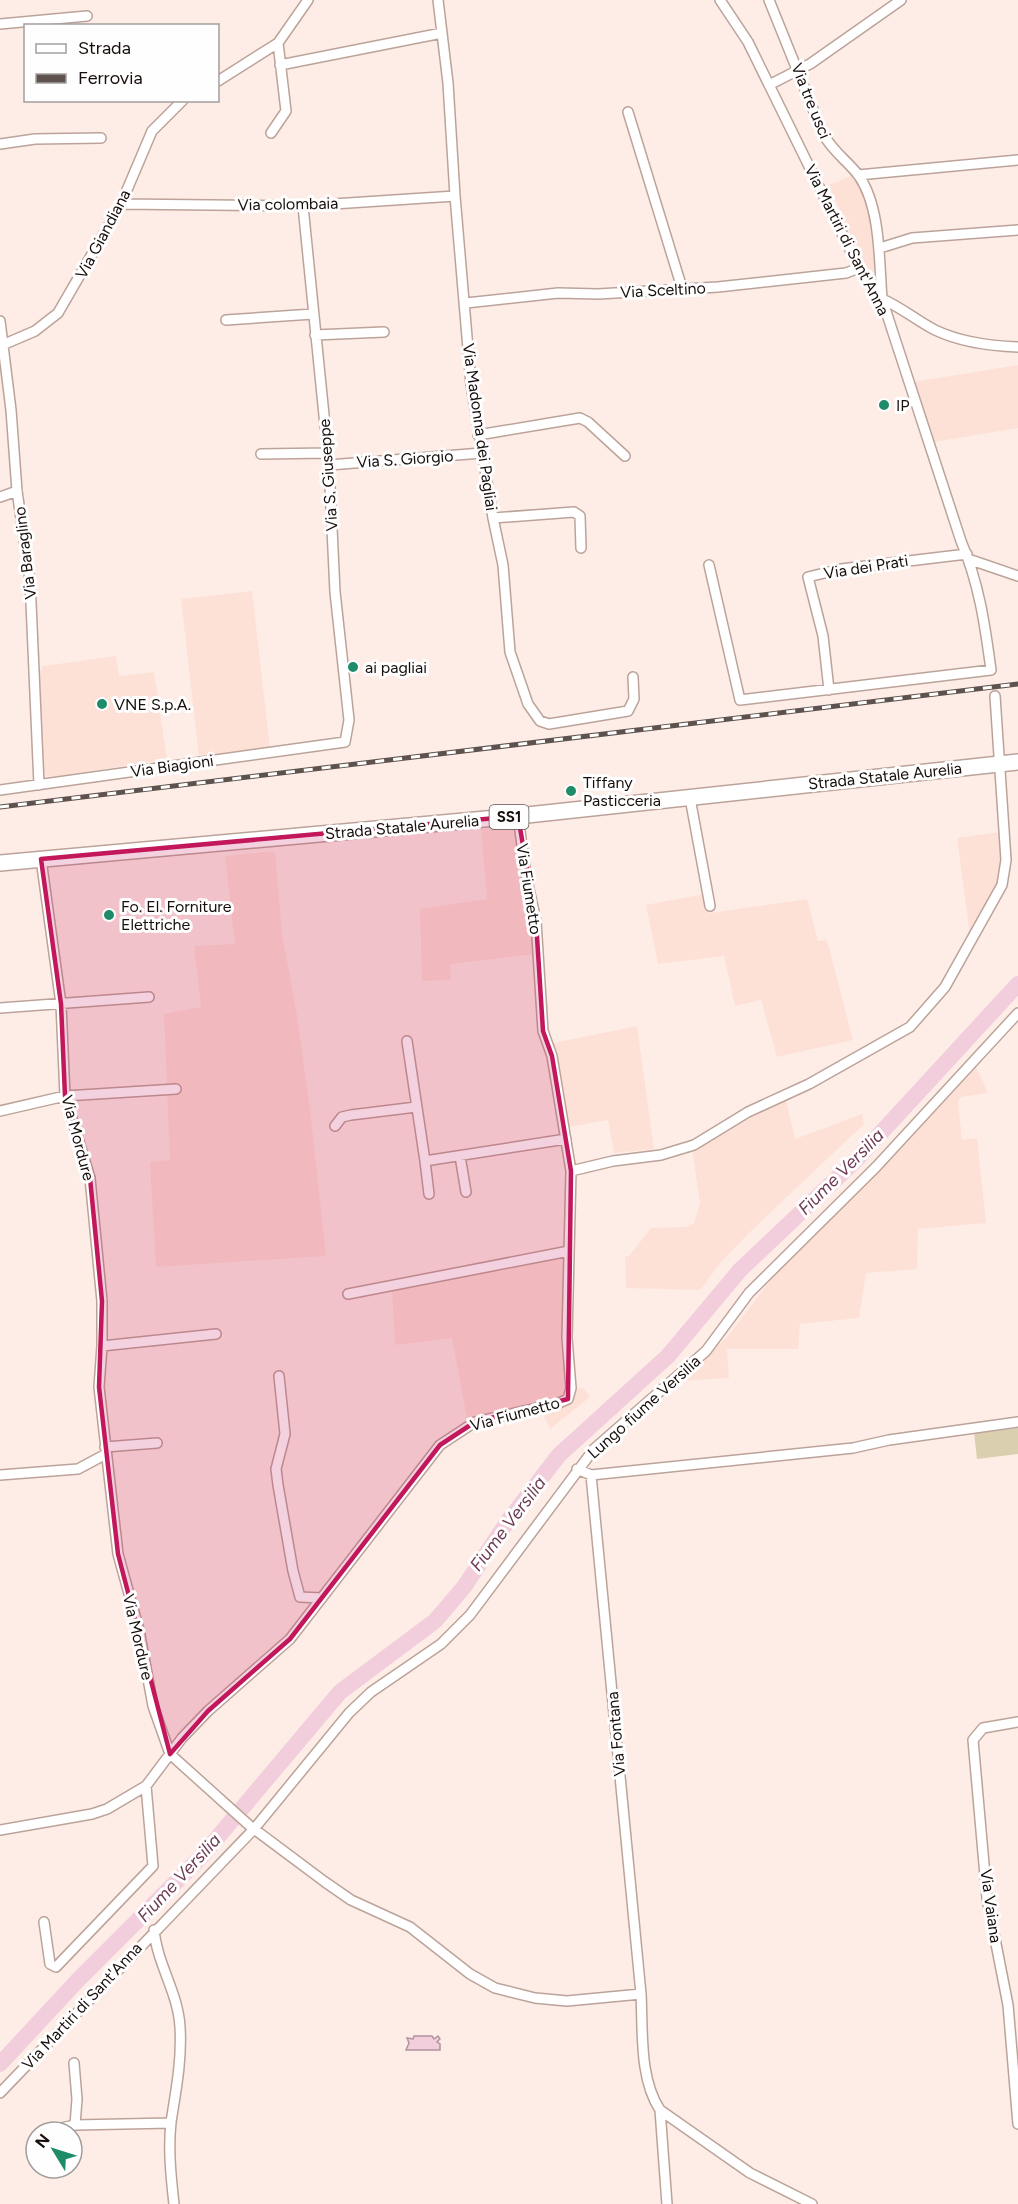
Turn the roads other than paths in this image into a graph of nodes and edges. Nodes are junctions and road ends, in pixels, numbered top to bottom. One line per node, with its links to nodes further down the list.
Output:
1 (308, 0): 9 (street)
2 (438, 0): 8 (street, Via Madonna dei Pagliai)
3 (720, 0): 13 (street, Via Martiri di Sant'Anna)
4 (769, 0): 11 (street, Via tre usci)
5 (901, 0): 11 (street)
6 (87, 16): 7 (street)
7 (0, 24)
8 (442, 33): 10 (street); 21 (street, Via Madonna dei Pagliai)
9 (278, 43): 10 (street); 12 (street)
10 (280, 65): 16 (street)
11 (798, 70): 13 (street); 20 (street, Via tre usci)
12 (219, 80)
13 (769, 85): 26 (street, Via Martiri di Sant'Anna)
14 (181, 102): 22 (street, Via Giandiana)
15 (628, 112): 27 (street)
16 (271, 133)
17 (101, 138): 18 (street)
18 (0, 144)
19 (1018, 160): 20 (street)
20 (858, 175): 25 (street, Via tre usci)
21 (455, 196): 23 (street, Via colombaia); 29 (street, Via Madonna dei Pagliai)
22 (121, 204): 23 (street, Via colombaia); 35 (street, Via Giandiana)
23 (303, 206): 30 (street, Via S. Giuseppe)
24 (1018, 230): 25 (street)
25 (880, 248): 28 (street, Via tre usci)
26 (859, 268): 27 (street, Via Sceltino); 28 (street, Via Martiri di Sant'Anna)
27 (682, 288): 29 (street, Via Sceltino)
28 (882, 299): 36 (street); 47 (street, Via Martiri di Sant'Anna)
29 (466, 303): 37 (street, Via Madonna dei Pagliai)
30 (313, 314): 31 (street); 34 (street, Via S. Giuseppe)
31 (226, 320)
32 (0, 321): 35 (street, Via Baraglino)
33 (384, 332): 34 (street)
34 (315, 335): 38 (street, Via S. Giuseppe)
35 (1, 346): 43 (street, Via Baraglino)
36 (1018, 347)
37 (478, 435): 39 (street, Via Madonna dei Pagliai); 41 (street)
38 (328, 453): 40 (street); 42 (street, Via S. Giuseppe)
39 (482, 453): 42 (street, Via S. Giorgio); 45 (street, Via Madonna dei Pagliai)
40 (261, 454)
41 (625, 456)
42 (329, 465): 53 (street, Via S. Giuseppe)
43 (17, 491): 44 (street); 56 (street, Via Baraglino)
44 (0, 496)
45 (493, 519): 46 (street); 50 (street, Via Madonna dei Pagliai)
46 (581, 548)
47 (969, 557): 49 (street); 51 (street, Via dei Prati); 51 (street, Via Martiri di Sant'Anna)
48 (710, 565): 51 (street)
49 (1018, 576)
50 (633, 676)
51 (829, 690)
52 (995, 696): 55 (street)
53 (345, 742): 56 (street, Via Biagioni)
54 (1018, 762): 55 (main road, Strada Statale Aurelia / SS1)
55 (1000, 764): 58 (main road, Strada Statale Aurelia / SS1); 76 (street)
56 (39, 785): 57 (street, Via Biagioni)
57 (0, 790)
58 (690, 798): 59 (main road, Strada Statale Aurelia / SS1); 62 (street)
59 (518, 816): 60 (main road, Strada Statale Aurelia / SS1); 73 (street, Via Fiumetto)
60 (41, 859): 61 (main road, Strada Statale Aurelia / SS1); 64 (street, Via Mordure)
61 (0, 863)
62 (710, 906)
63 (149, 997): 64 (street)
64 (61, 1004): 65 (street); 69 (street, Via Mordure)
65 (0, 1008)
66 (1018, 1013): 87 (street, Lungo fiume Versilia)
67 (407, 1041): 70 (street)
68 (176, 1089): 69 (street)
69 (65, 1096): 71 (street); 82 (street, Via Mordure)
70 (416, 1107): 72 (street); 75 (street)
71 (0, 1111)
72 (335, 1126)
73 (566, 1139): 74 (street); 76 (street, Via Fiumetto)
74 (460, 1156): 75 (street); 77 (street)
75 (425, 1161): 78 (street)
76 (571, 1172): 79 (street, Via Fiumetto)
77 (465, 1192)
78 (429, 1194)
79 (569, 1251): 80 (street); 90 (street, Via Fiumetto)
80 (348, 1294)
81 (216, 1334): 82 (street)
82 (102, 1346): 86 (street, Via Mordure)
83 (279, 1376): 90 (street)
84 (1018, 1422): 89 (street)
85 (157, 1443): 86 (street)
86 (105, 1451): 88 (street); 92 (street, Via Mordure)
87 (578, 1469): 89 (street); 94 (street, Lungo fiume Versilia)
88 (0, 1475)
89 (591, 1475): 98 (street, Via Fontana)
90 (322, 1598): 92 (street, Via Fiumetto)
91 (1018, 1722): 104 (street, Via Vaiana)
92 (170, 1754): 93 (street, Via Fiumetto); 94 (street, Via Mordure)
93 (146, 1786): 95 (street, Via Fiumetto); 96 (street)
94 (252, 1828): 97 (street, Via Martiri di Sant'Anna); 98 (street)
95 (0, 1830)
96 (44, 1922)
97 (154, 1930): 100 (street, Via Martiri di Sant'Anna); 103 (street)
98 (641, 1994): 101 (street)
99 (74, 2063): 102 (street)
100 (0, 2093)
101 (660, 2110): 107 (street); 108 (street)
102 (75, 2120)
103 (171, 2123): 105 (street); 106 (street)
104 (1018, 2124)
105 (84, 2125)
106 (174, 2204)
107 (667, 2204)
108 (812, 2204)

